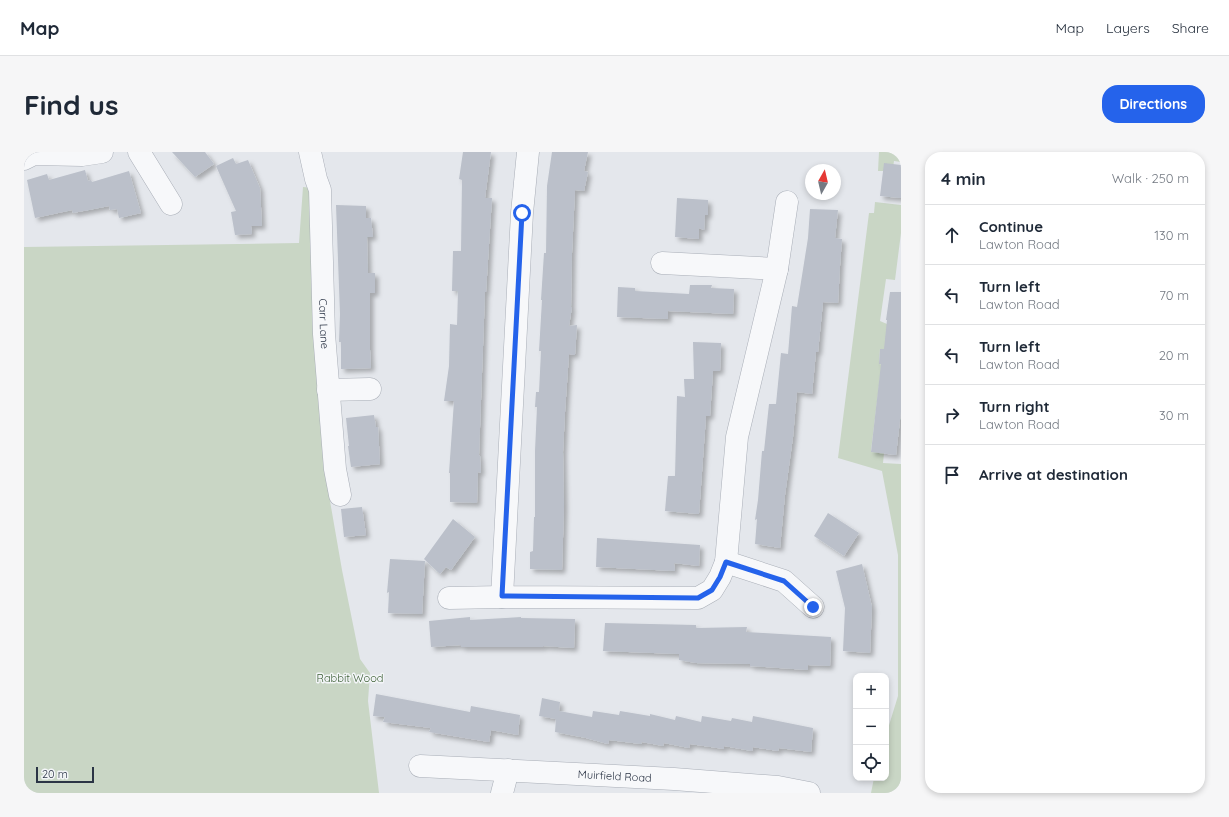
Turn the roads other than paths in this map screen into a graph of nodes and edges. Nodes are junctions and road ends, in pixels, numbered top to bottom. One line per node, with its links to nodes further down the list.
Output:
1 (102, 152): 5 (street)
2 (139, 152): 7 (street)
3 (310, 152): 11 (street, Carr Lane)
4 (528, 152): 14 (street)
5 (30, 155)
6 (787, 202): 9 (street)
7 (171, 204)
8 (662, 263): 9 (street)
9 (777, 269): 13 (street)
10 (370, 389): 11 (street)
11 (328, 390): 12 (street, Carr Lane)
12 (340, 495)
13 (726, 562): 14 (street); 16 (street)
14 (502, 596): 15 (street)
15 (449, 598)
16 (813, 607)
17 (420, 766): 18 (street, Muirfield Road)
18 (508, 770): 19 (street, Muirfield Road); 20 (street)
19 (672, 786): 21 (street, Muirfield Road)
20 (502, 793)
21 (809, 793)

